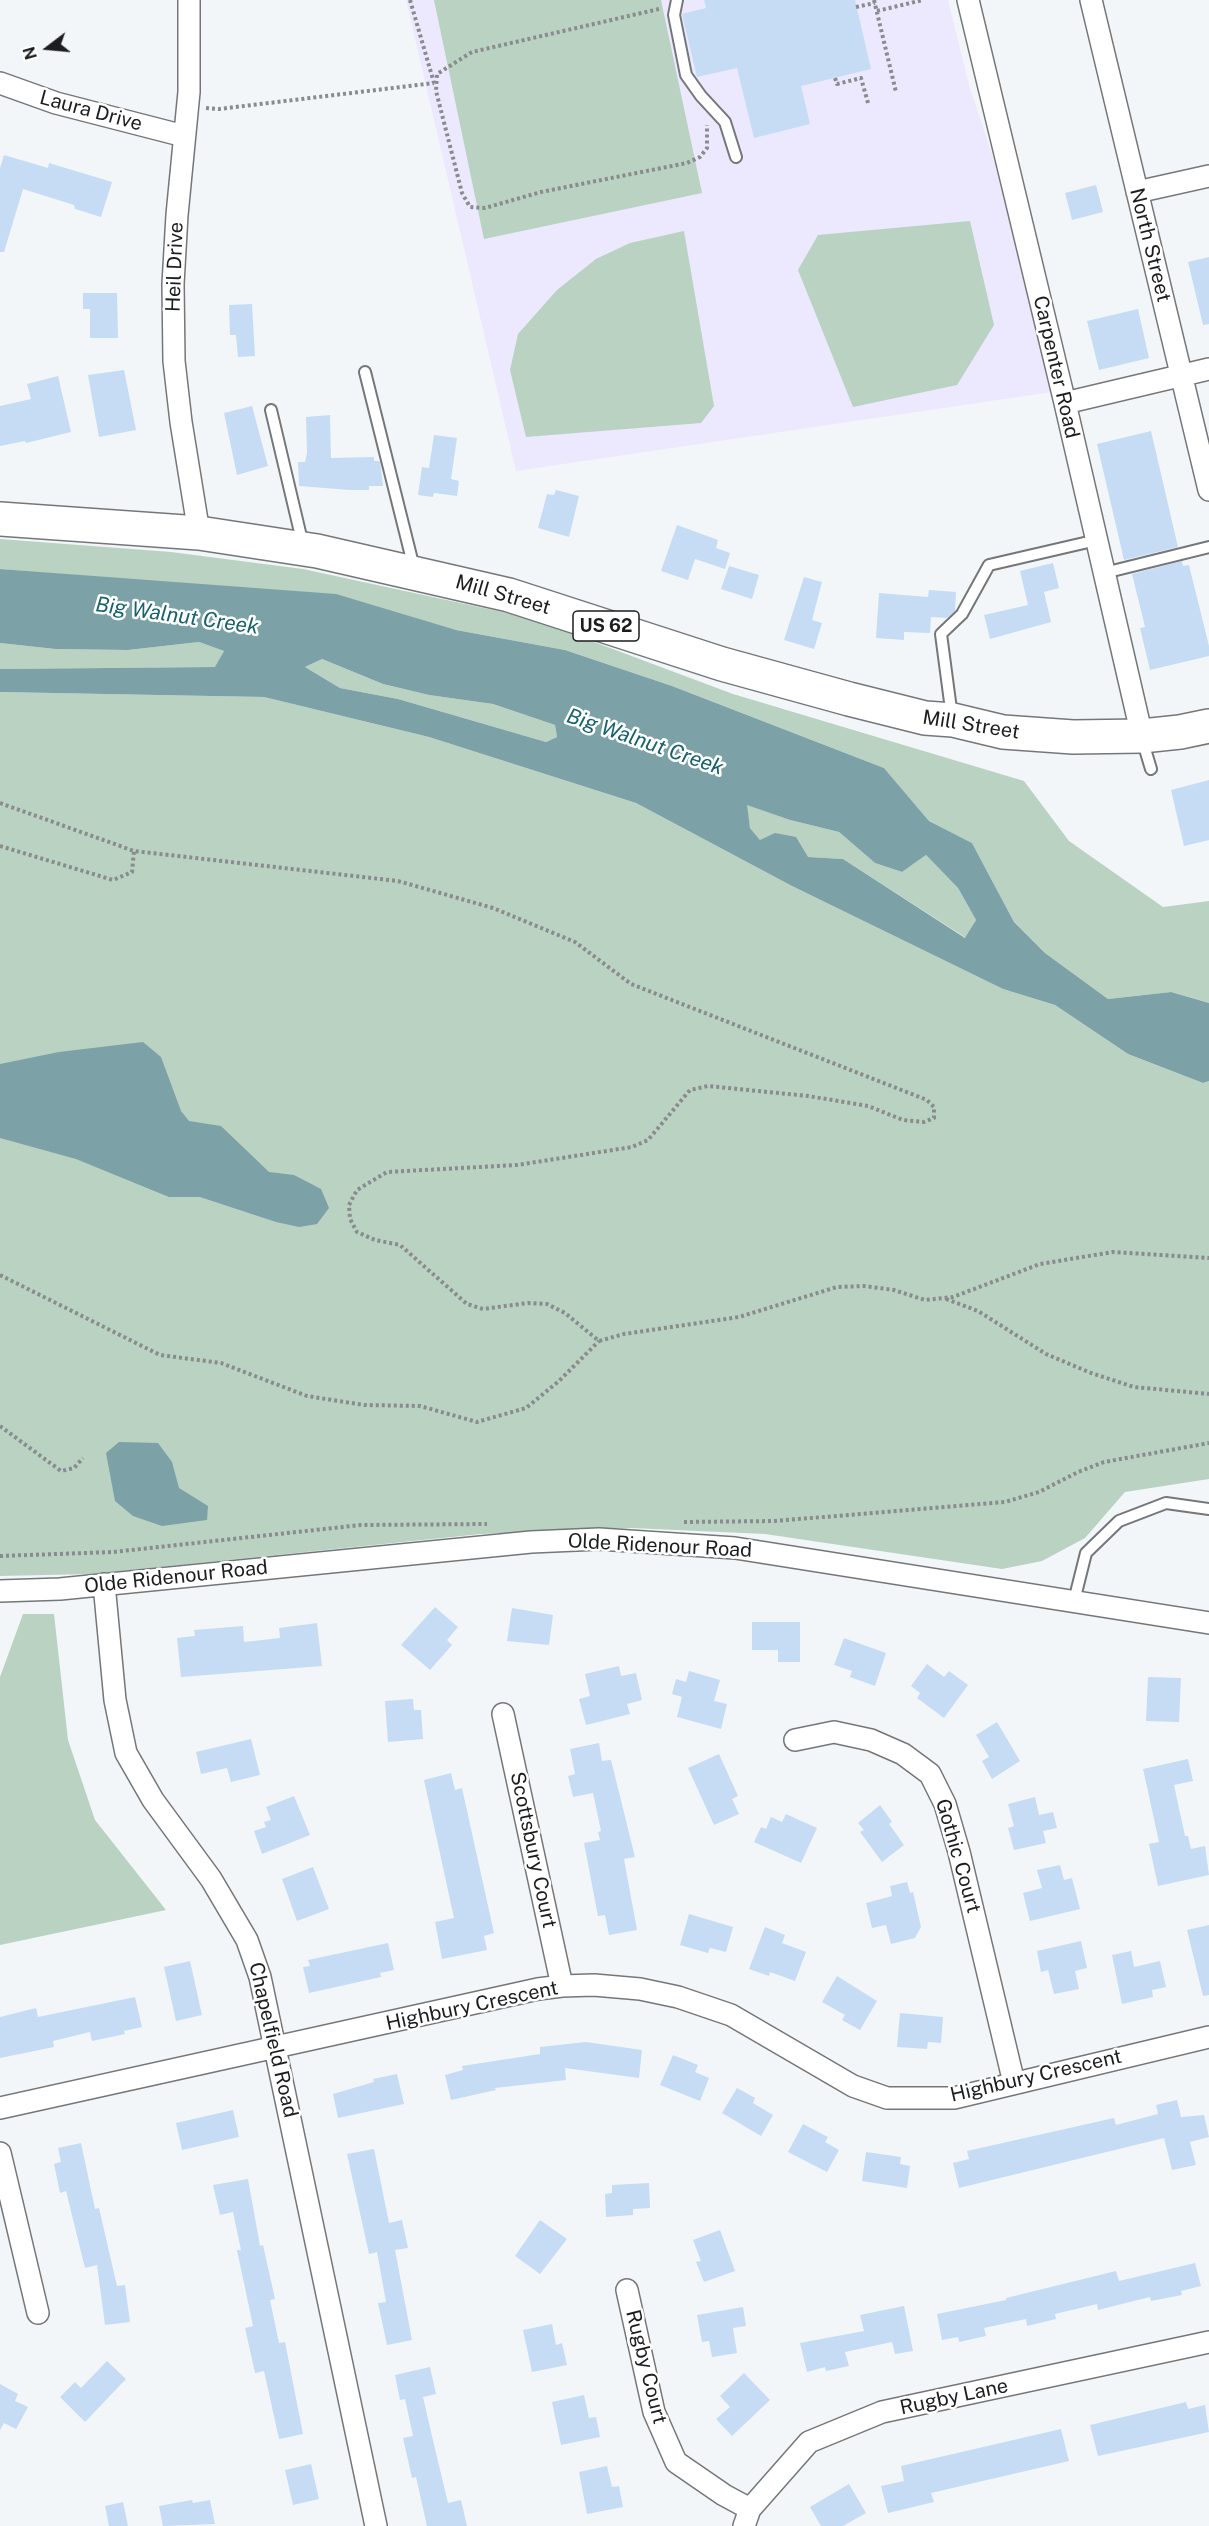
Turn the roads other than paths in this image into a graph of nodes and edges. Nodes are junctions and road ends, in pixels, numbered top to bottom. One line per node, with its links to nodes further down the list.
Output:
1 (189, 0): 6 (street, Heil Drive)
2 (676, 0): 7 (lane)
3 (968, 0): 13 (street, Carpenter Road)
4 (1091, 0): 9 (street, North Street)
5 (0, 83): 6 (street, Laura Drive)
6 (184, 136): 17 (street, Heil Drive)
7 (736, 157)
8 (1209, 176): 9 (street)
9 (1137, 192): 12 (street, North Street)
10 (1209, 369): 12 (street)
11 (365, 372): 21 (lane)
12 (1181, 375): 13 (street); 15 (street, North Street)
13 (1065, 403): 18 (street, Carpenter Road)
14 (271, 410): 20 (lane)
15 (1209, 490)
16 (0, 519): 17 (highway, Mill Street / US 62)
17 (199, 533): 20 (highway, Mill Street / US 62)
18 (1097, 540): 22 (street, Carpenter Road); 23 (lane)
19 (1209, 547): 22 (lane)
20 (304, 549): 21 (highway, Mill Street / US 62)
21 (414, 572): 23 (highway, Mill Street / US 62)
22 (1104, 573): 25 (street, Carpenter Road)
23 (953, 720): 25 (highway, Mill Street / US 62)
24 (1209, 726): 25 (highway, Mill Street / US 62)
25 (1142, 736): 26 (lane)
26 (1151, 769)
27 (1209, 1509): 30 (lane)
28 (104, 1584): 29 (street, Olde Ridenour Road); 30 (street, Olde Ridenour Road); 36 (street, Chapelfield Road)
29 (0, 1591)
30 (1074, 1601): 31 (street, Olde Ridenour Road)
31 (1209, 1623)
32 (503, 1714): 34 (street, Scottsbury Court)
33 (795, 1740): 37 (street, Gothic Court)
34 (562, 1986): 36 (street, Highbury Crescent); 37 (street, Highbury Crescent)
35 (1209, 2037): 37 (street, Highbury Crescent)
36 (276, 2047): 38 (street, Highbury Crescent); 44 (street, Chapelfield Road)
37 (1014, 2083)
38 (0, 2108)
39 (0, 2153): 41 (street)
40 (627, 2290): 43 (street, Rugby Court)
41 (38, 2313)
42 (1209, 2343): 43 (street, Rugby Lane)
43 (747, 2517)
44 (376, 2526)

